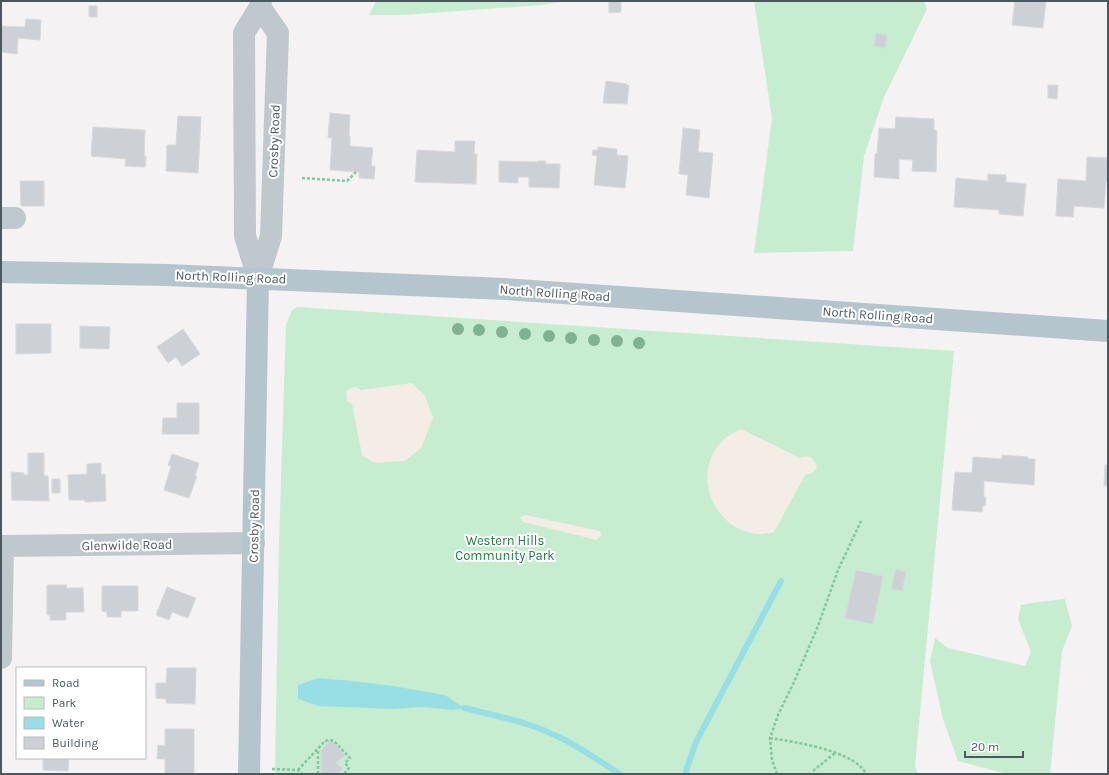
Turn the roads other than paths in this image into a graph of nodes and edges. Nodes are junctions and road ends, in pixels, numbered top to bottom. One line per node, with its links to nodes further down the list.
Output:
1 (261, 4): 3 (street, Crosby Road); 3 (street, Crosby Road)
2 (1, 272): 3 (main road, North Rolling Road)
3 (258, 278): 4 (main road, North Rolling Road); 5 (main road, Crosby Road)
4 (1108, 331)
5 (254, 543): 6 (street, Glenwilde Road); 8 (main road, Crosby Road)
6 (2, 546): 7 (street)
7 (1, 658)
8 (249, 774)

